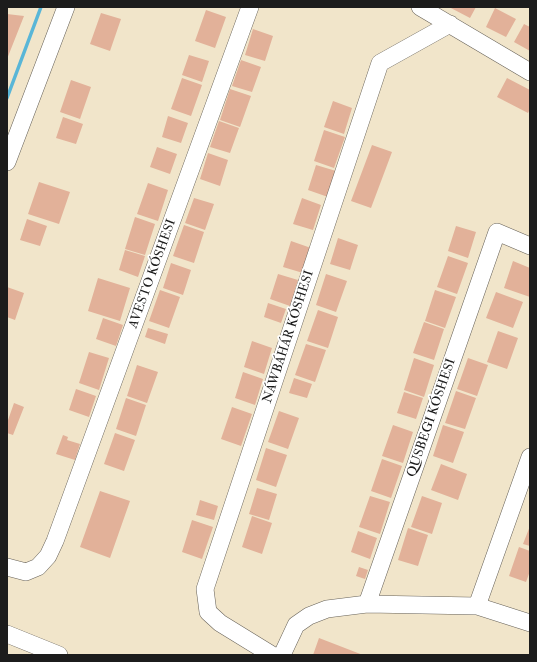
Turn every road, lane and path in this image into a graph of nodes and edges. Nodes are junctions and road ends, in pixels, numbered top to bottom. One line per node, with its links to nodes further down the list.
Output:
1 (66, 7): 6 (street)
2 (250, 7): 10 (street, AVESTO KÓSHESI)
3 (420, 7): 4 (street)
4 (450, 24): 5 (street); 16 (street, NÁWBÁHÁR KÓSHESI)
5 (530, 72)
6 (14, 126): 7 (street)
7 (7, 162)
8 (530, 246): 11 (street, QUSBEGI KÓSHESI)
9 (530, 457): 12 (street)
10 (7, 567)
11 (367, 604): 12 (street); 17 (street)
12 (477, 606): 13 (street)
13 (530, 623)
14 (7, 634): 15 (street)
15 (59, 655)
16 (272, 655)
17 (282, 655)

